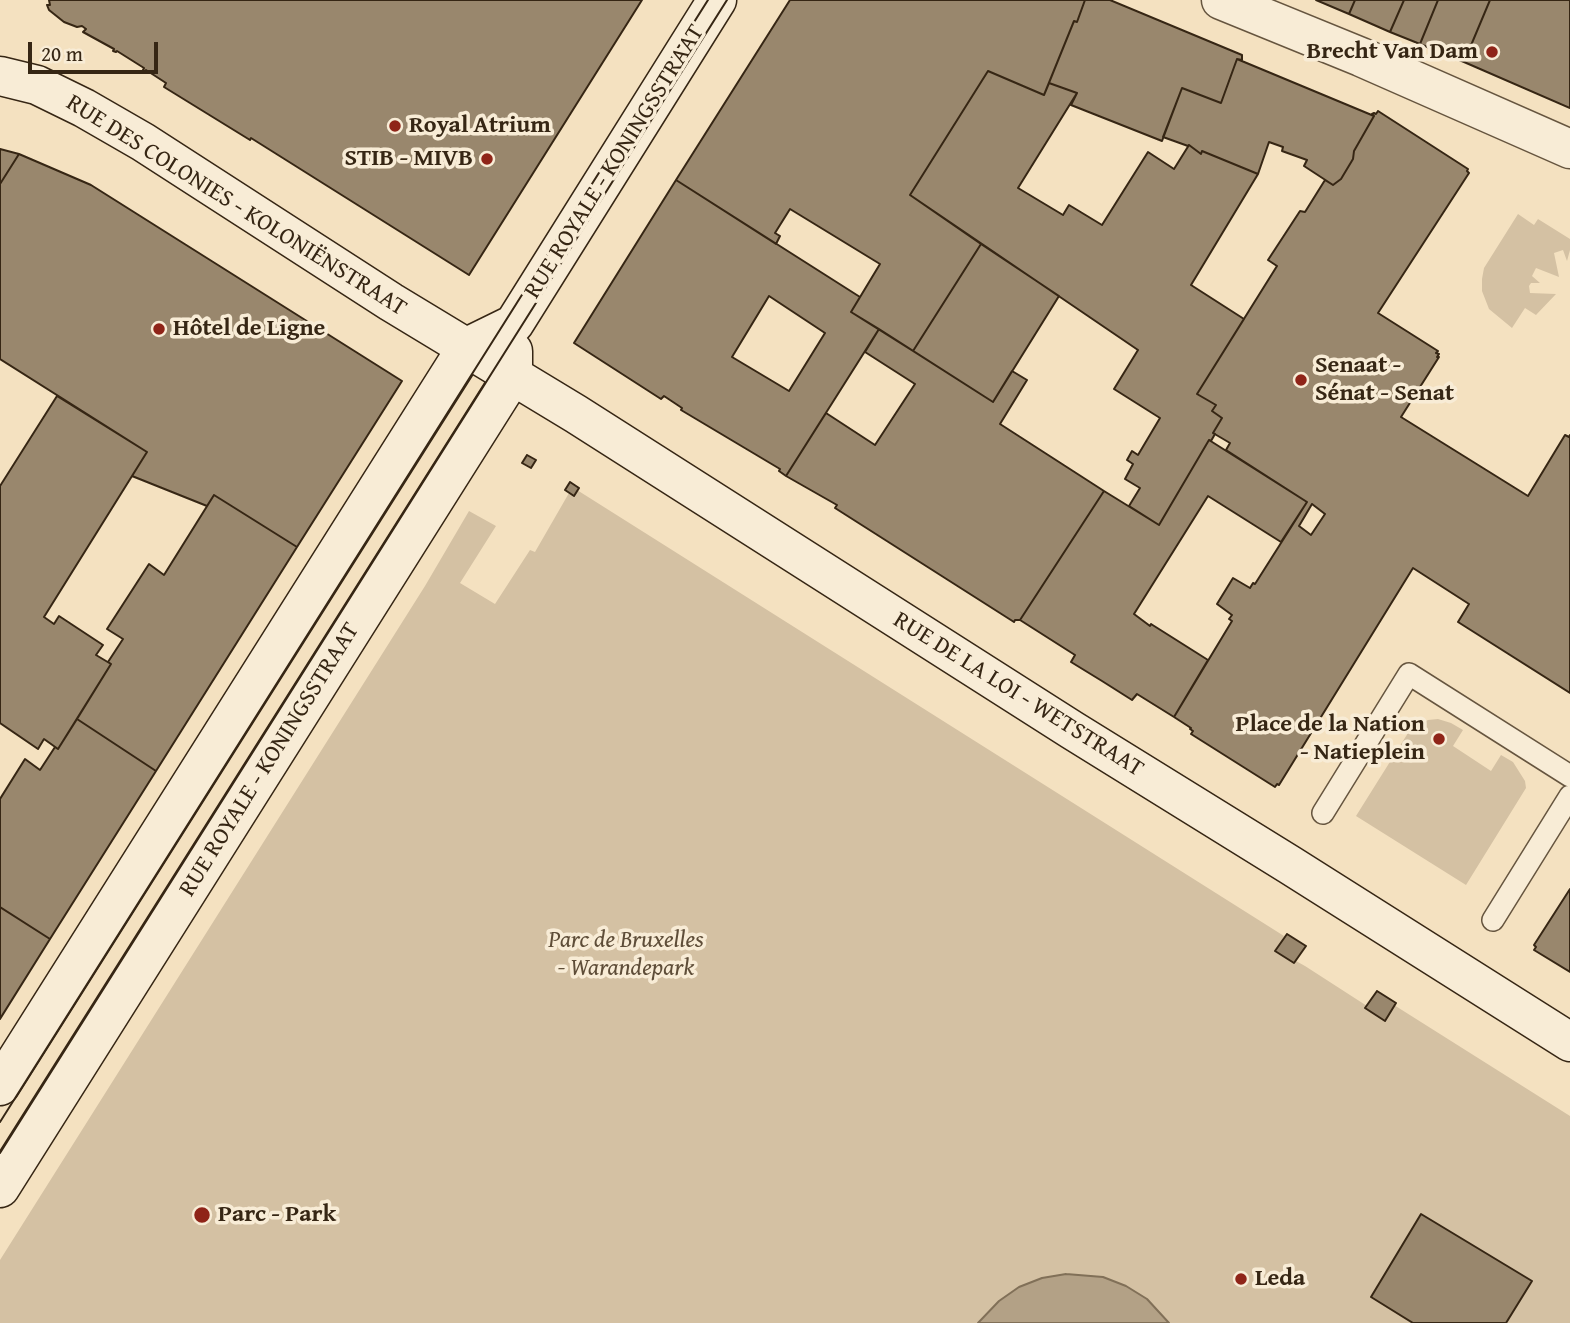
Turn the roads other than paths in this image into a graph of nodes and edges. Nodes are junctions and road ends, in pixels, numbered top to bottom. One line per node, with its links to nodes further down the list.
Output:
1 (717, 0): 5 (main road, RUE ROYALE - KONINGSSTRAAT)
2 (1221, 0): 4 (main road)
3 (0, 76): 6 (main road, RUE DES COLONIES - KOLONIËNSTRAAT)
4 (1570, 149)
5 (514, 324): 6 (main road, RUE ROYALE - KONINGSSTRAAT); 7 (main road, RUE ROYALE - KONINGSSTRAAT)
6 (467, 347): 7 (main road, RUE DE LA LOI - WETSTRAAT); 13 (main road)
7 (513, 375): 12 (main road, RUE DE LA LOI - WETSTRAAT); 14 (main road, RUE ROYALE - KONINGSSTRAAT)
8 (1570, 776): 10 (lane)
9 (1570, 796): 11 (lane)
10 (1323, 813)
11 (1493, 920)
12 (1570, 1042)
13 (0, 1086)
14 (0, 1188)

